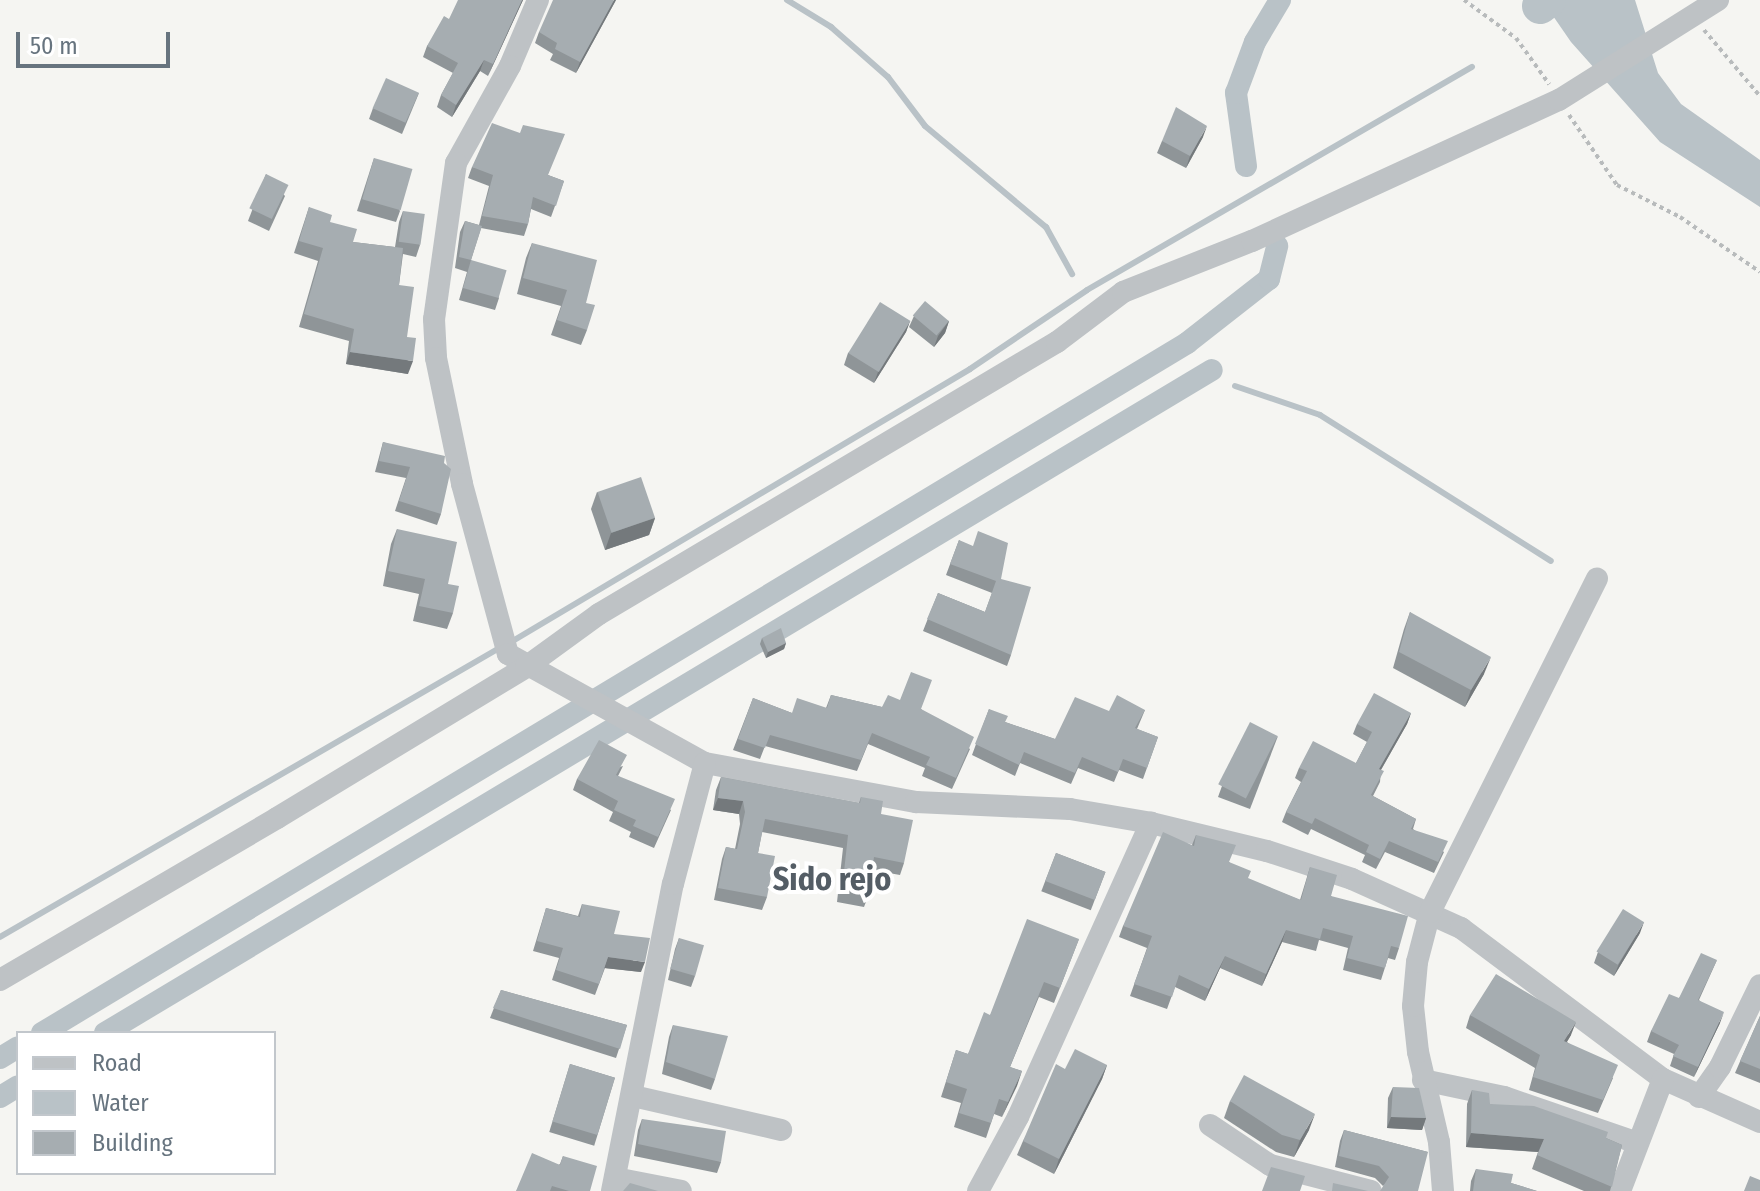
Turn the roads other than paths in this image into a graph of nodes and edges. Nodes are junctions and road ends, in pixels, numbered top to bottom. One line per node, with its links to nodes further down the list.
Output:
1 (538, 0): 5 (street)
2 (1718, 0): 3 (street)
3 (1684, 15): 5 (street)
4 (1597, 578): 8 (street)
5 (517, 660): 6 (street); 9 (street)
6 (705, 763): 7 (street); 13 (street)
7 (1151, 823): 8 (street); 21 (street)
8 (1430, 912): 11 (street); 12 (street)
9 (0, 980)
10 (1760, 985): 14 (street)
11 (1663, 1079): 14 (street); 18 (street)
12 (1423, 1080): 18 (street); 23 (street)
13 (633, 1096): 17 (street); 19 (street)
14 (1699, 1097): 15 (street)
15 (1760, 1122)
16 (1210, 1125): 22 (street)
17 (781, 1130)
18 (1635, 1142): 24 (street)
19 (613, 1184): 20 (street)
20 (681, 1191)
21 (978, 1191)
22 (1371, 1191)
23 (1443, 1191)
24 (1620, 1191)

